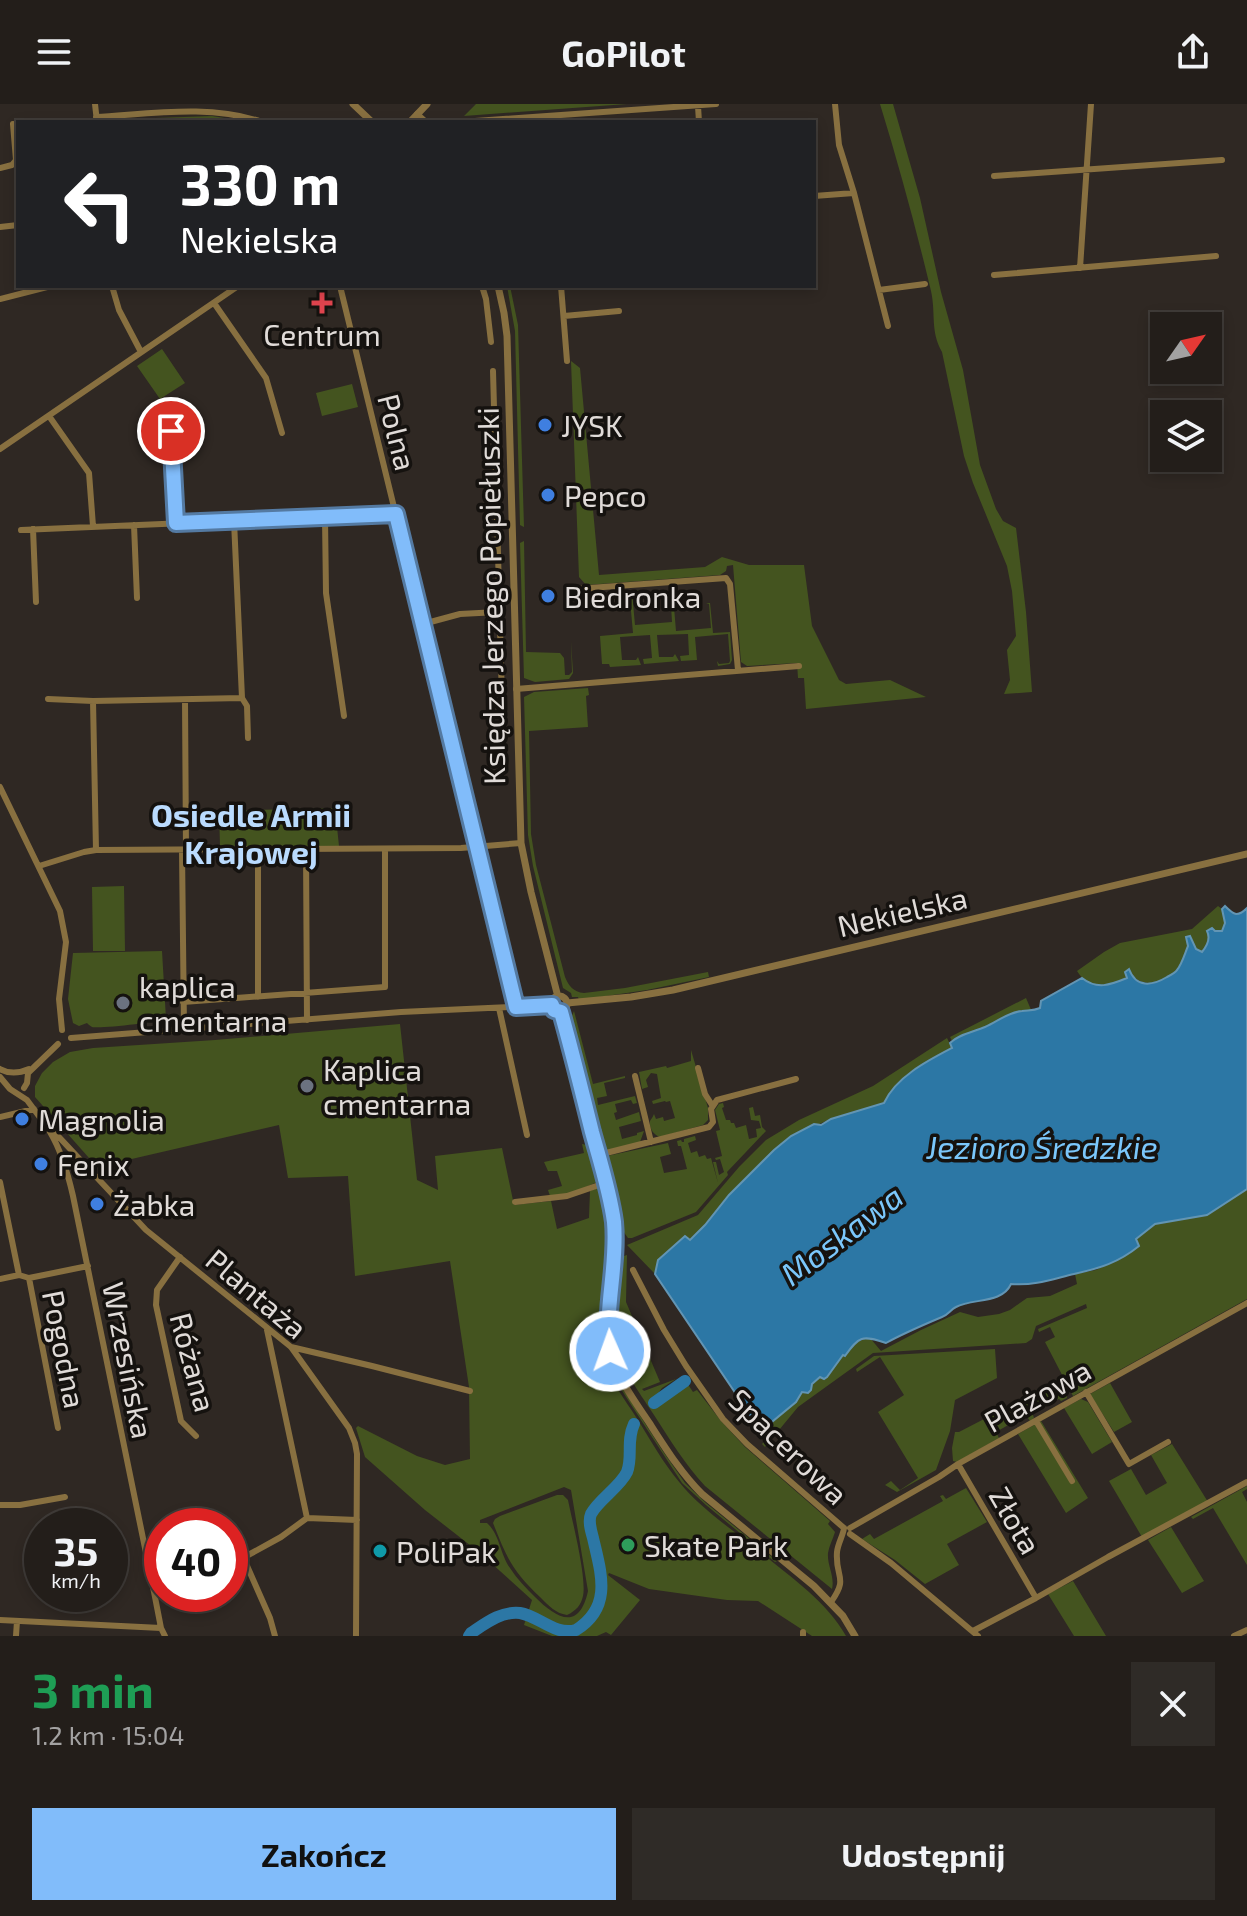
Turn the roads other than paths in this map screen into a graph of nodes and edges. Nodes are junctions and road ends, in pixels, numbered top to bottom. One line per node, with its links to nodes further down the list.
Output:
1 (95, 104): 10 (street)
2 (353, 104): 12 (street)
3 (427, 104): 8 (street)
4 (716, 104): 7 (street)
5 (835, 104): 21 (street)
6 (1091, 104): 19 (street)
7 (698, 106): 9 (street)
8 (417, 114): 13 (street); 14 (street)
9 (548, 119): 15 (street)
10 (97, 120): 11 (street)
11 (255, 120)
12 (370, 120)
13 (412, 120)
14 (424, 120)
15 (519, 120)
16 (13, 124): 18 (street)
17 (1222, 160): 19 (street)
18 (0, 168)
19 (1087, 170): 20 (street); 24 (street)
20 (994, 176)
21 (854, 193): 22 (street); 34 (street)
22 (816, 196)
23 (1216, 256): 24 (street)
24 (1080, 268): 25 (street)
25 (994, 275)
26 (925, 284): 34 (street)
27 (43, 288): 35 (street)
28 (113, 288): 41 (street)
29 (235, 288): 36 (street)
30 (340, 288): 48 (street, Polna)
31 (483, 288): 40 (street)
32 (498, 288): 63 (street, Księdza Jerzego Popiełuszki)
33 (561, 288): 38 (street)
34 (879, 290): 39 (street)
35 (0, 299)
36 (214, 303): 41 (street); 46 (street)
37 (619, 311): 38 (street)
38 (564, 316): 42 (street)
39 (888, 326)
40 (491, 342)
41 (141, 352): 44 (street)
42 (567, 361)
43 (493, 371): 59 (street)
44 (49, 416): 47 (street); 53 (street)
45 (171, 431): 51 (street)
46 (282, 433)
47 (0, 449)
48 (396, 514): 49 (street); 60 (street, Polna)
49 (325, 518): 50 (street); 69 (street)
50 (234, 521): 51 (street); 64 (street)
51 (176, 523): 52 (street)
52 (134, 525): 53 (street); 57 (street)
53 (93, 526): 54 (street)
54 (33, 529): 55 (street); 58 (street)
55 (21, 530)
56 (576, 589): 62 (street)
57 (137, 598)
58 (36, 602)
59 (498, 612): 60 (street); 67 (street)
60 (423, 624): 73 (street, Polna)
61 (799, 666): 62 (street)
62 (738, 670): 63 (street)
63 (516, 689): 72 (street, Księdza Jerzego Popiełuszki)
64 (242, 698): 66 (street); 70 (street)
65 (48, 699): 68 (street)
66 (185, 700): 68 (street); 78 (street)
67 (502, 700)
68 (93, 701): 77 (street)
69 (344, 716)
70 (248, 738)
71 (0, 787): 80 (street)
72 (521, 843): 73 (street); 83 (street, Księdza Jerzego Popiełuszki)
73 (477, 847): 76 (street); 87 (street, Polna)
74 (258, 849): 75 (street); 78 (street); 82 (street)
75 (306, 849): 76 (street); 81 (street)
76 (385, 849): 81 (street)
77 (96, 850): 78 (street); 80 (street)
78 (184, 850): 84 (street)
79 (1247, 854): 85 (street, Nekielska)
80 (39, 866): 92 (street)
81 (306, 993): 82 (street); 90 (street)
82 (258, 997): 84 (street)
83 (558, 997): 85 (street); 86 (street)
84 (183, 1002): 91 (street)
85 (567, 1003): 89 (street)
86 (552, 1005): 87 (street); 89 (street)
87 (516, 1007): 88 (street)
88 (499, 1008): 90 (street); 106 (street)
89 (561, 1012): 108 (street)
90 (307, 1020): 91 (street)
91 (184, 1029): 93 (street)
92 (58, 1036): 93 (street); 93 (street); 96 (street)
93 (71, 1038)
94 (698, 1068): 102 (street)
95 (0, 1069): 96 (street)
96 (19, 1074): 100 (street); 101 (street)
97 (635, 1076): 107 (street)
98 (0, 1077): 100 (street)
99 (796, 1079): 102 (street)
100 (7, 1083): 101 (street)
101 (20, 1090): 103 (street, Wrzesińska)
102 (712, 1105): 107 (street)
103 (34, 1109): 104 (street); 105 (street, Wrzesińska)
104 (0, 1117)
105 (43, 1120): 109 (street, Plantaża); 110 (street, Wrzesińska)
106 (527, 1135)
107 (651, 1142): 108 (street)
108 (598, 1155): 112 (street)
109 (77, 1157): 110 (street); 114 (street, Plantaża)
110 (64, 1161): 115 (street, Wrzesińska)
111 (0, 1182): 117 (street, Pogodna)
112 (605, 1183): 113 (street); 141 (street)
113 (515, 1202)
114 (180, 1257): 121 (street, Plantaża); 127 (street, Różana)
115 (88, 1266): 118 (street, Pogodna); 137 (street, Wrzesińska)
116 (633, 1270): 136 (street, Spacerowa)
117 (19, 1275): 118 (street, Pogodna); 119 (street, Pogodna)
118 (29, 1278): 126 (street, Pogodna)
119 (0, 1279)
120 (1247, 1303): 124 (street, Plażowa)
121 (267, 1330): 122 (street, Plantaża); 134 (street)
122 (291, 1347): 123 (street); 135 (street, Plantaża)
123 (470, 1391)
124 (1086, 1392): 125 (street, Plażowa); 128 (street)
125 (1036, 1421): 129 (street, Plażowa); 130 (street)
126 (58, 1428)
127 (196, 1436)
128 (1168, 1442)
129 (958, 1464): 136 (street, Plażowa); 140 (street, Złota)
130 (1072, 1481)
131 (1247, 1482): 140 (street)
132 (65, 1497): 133 (street)
133 (0, 1505)
134 (307, 1518): 135 (street); 138 (street)
135 (357, 1520): 151 (street, Plantaża)
136 (847, 1531): 141 (street); 147 (street, Spacerowa)
137 (144, 1543)
138 (248, 1557)
139 (248, 1568): 150 (street)
140 (1036, 1598): 147 (street)
141 (831, 1602): 152 (street)
142 (158, 1612): 145 (street, Wrzesińska)
143 (0, 1620): 144 (street)
144 (17, 1621): 145 (street); 148 (street)
145 (161, 1628): 149 (street, Wrzesińska)
146 (1247, 1630): 153 (street)
147 (976, 1634)
148 (16, 1636)
149 (165, 1636)
150 (275, 1636)
151 (356, 1636)
152 (855, 1636)
153 (1234, 1636)

